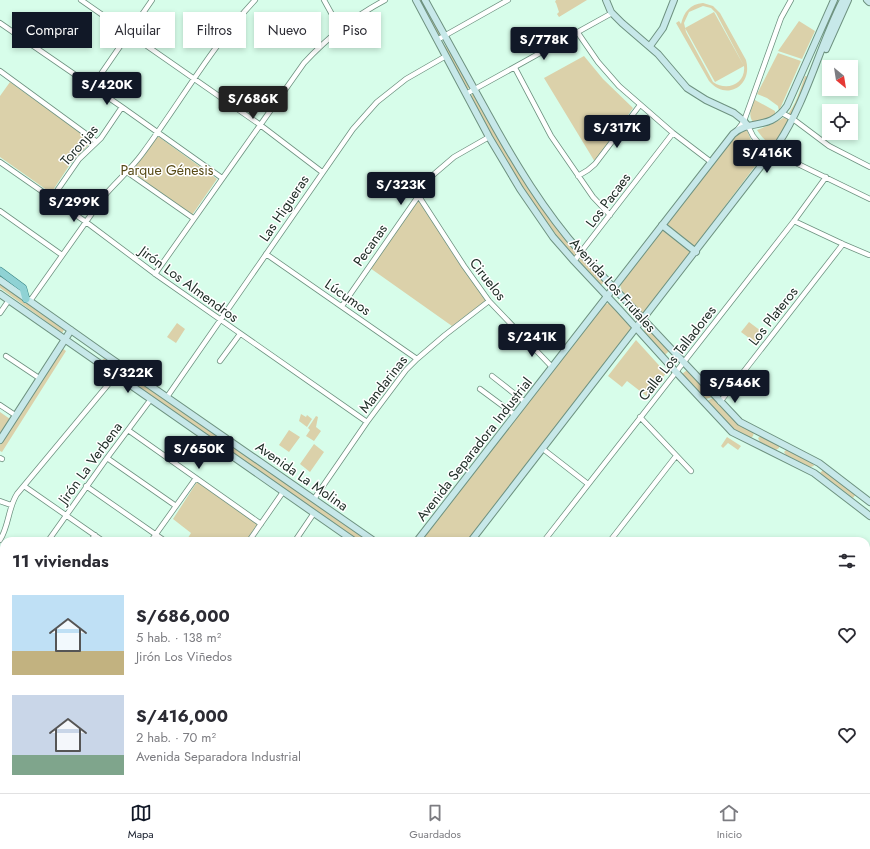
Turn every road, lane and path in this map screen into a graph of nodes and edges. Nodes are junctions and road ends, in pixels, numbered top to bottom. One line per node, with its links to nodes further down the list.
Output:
1 (81, 0): 19 (street)
2 (152, 0): 15 (street)
3 (255, 0): 32 (street)
4 (324, 0): 16 (street)
5 (385, 0): 17 (street)
6 (416, 0): 24 (main road, Avenida Los Frutales)
7 (425, 0): 22 (main road, Avenida Los Frutales)
8 (508, 0): 22 (street)
9 (606, 0): 18 (main road)
10 (674, 0): 25 (main road)
11 (791, 0): 41 (street)
12 (834, 0): 38 (main road)
13 (843, 0): 29 (main road)
14 (848, 0): 29 (main road)
15 (144, 12)
16 (331, 12)
17 (366, 12)
18 (612, 13): 21 (street); 25 (main road)
19 (100, 14)
20 (0, 23): 33 (street)
21 (578, 32): 30 (street); 36 (street)
22 (444, 36): 24 (street); 34 (main road, Avenida Los Frutales)
23 (329, 38): 40 (street)
24 (437, 40): 28 (main road, Avenida Los Frutales)
25 (650, 46): 41 (main road)
26 (118, 48): 33 (street)
27 (148, 48): 32 (street)
28 (446, 56): 35 (main road, Avenida Los Frutales); 51 (street, Las Higueras)
29 (816, 63): 39 (main road)
30 (515, 68): 34 (street); 52 (street)
31 (0, 71): 45 (street)
32 (193, 79): 40 (street); 42 (street)
33 (92, 87): 37 (street)
34 (474, 90): 35 (street); 66 (main road, Avenida Los Frutales)
35 (466, 94): 44 (main road, Avenida Los Frutales)
36 (640, 105): 43 (street); 52 (street)
37 (122, 107): 42 (street); 45 (street, Toronjas)
38 (782, 113): 39 (street); 41 (main road, Avenida Separadora Industrial)
39 (792, 119): 46 (main road); 49 (street)
40 (260, 124): 51 (street); 54 (street)
41 (746, 124): 46 (street); 48 (main road, Avenida Separadora Industrial)
42 (157, 132): 50 (street); 54 (street)
43 (673, 133): 48 (street); 59 (street, Los Pacaes)
44 (489, 137): 55 (street, Pecanas); 70 (main road, Avenida Los Frutales)
45 (97, 142): 56 (street, Toronjas)
46 (771, 152): 53 (street); 65 (main road)
47 (0, 162): 56 (street, Jirón Los Almendros)
48 (710, 162): 63 (main road, Avenida Separadora Industrial)
49 (870, 167)
50 (127, 172): 60 (street); 62 (street)
51 (322, 172): 67 (street, Las Higueras)
52 (578, 176): 59 (street)
53 (826, 177): 57 (street); 61 (street, Calle Los Talladores)
54 (222, 178): 60 (street)
55 (418, 195): 79 (street, Ciruelos); 80 (street, Pecanas)
56 (52, 198): 62 (street, Jirón Los Almendros)
57 (870, 199)
58 (0, 211): 68 (street)
59 (610, 215): 66 (street, Los Pacaes)
60 (193, 218): 72 (street)
61 (794, 221): 64 (street); 94 (street, Calle Los Talladores)
62 (86, 222): 68 (street); 72 (street, Jirón Los Almendros)
63 (662, 225): 65 (main road); 74 (main road, Avenida Separadora Industrial)
64 (843, 244): 69 (street); 105 (street, Los Plateros)
65 (696, 252): 82 (main road)
66 (581, 253): 70 (street, Los Pacaes); 74 (main road, Avenida Los Frutales)
67 (266, 254): 80 (street, Lúcumos); 83 (street, Las Higueras)
68 (62, 255): 78 (street)
69 (869, 255)
70 (574, 261): 76 (main road, Avenida Los Frutales)
71 (0, 272): 78 (main road)
72 (154, 274): 83 (street, Jirón Los Almendros)
73 (0, 280): 78 (main road, Avenida La Molina)
74 (614, 288): 76 (main road, Avenida Separadora Industrial); 82 (main road, Avenida Los Frutales)
75 (0, 294): 77 (main road, Avenida La Molina)
76 (608, 296): 84 (main road, Avenida Los Frutales); 96 (main road, Avenida Separadora Industrial)
77 (9, 300): 81 (street); 88 (main road, Avenida La Molina)
78 (28, 300): 85 (main road, Avenida La Molina)
79 (489, 301): 92 (street, Mandarinas); 96 (street, Ciruelos)
80 (342, 306): 92 (street, Lúcumos)
81 (0, 313)
82 (644, 319): 84 (main road); 94 (main road, Avenida Los Frutales)
83 (220, 320): 86 (street, Jirón Los Almendros); 102 (street, Las Higueras)
84 (636, 329): 97 (main road, Avenida Los Frutales); 113 (main road)
85 (70, 330): 87 (main road, Avenida La Molina); 88 (main road)
86 (240, 334): 93 (street); 110 (street, Jirón Los Almendros)
87 (80, 337): 89 (main road); 90 (main road, Avenida La Molina)
88 (64, 339): 89 (main road, Avenida La Molina); 100 (main road)
89 (74, 346): 95 (main road, Avenida La Molina)
90 (106, 355): 95 (main road); 102 (main road, Avenida La Molina)
91 (6, 356): 100 (street)
92 (417, 359): 110 (street, Mandarinas)
93 (220, 361)
94 (683, 363): 97 (street, Calle Los Talladores); 105 (main road, Avenida Los Frutales)
95 (100, 364): 98 (main road, Avenida La Molina)
96 (552, 367): 104 (main road, Avenida Separadora Industrial)
97 (676, 372): 109 (street, Calle Los Talladores); 129 (main road, Avenida Los Frutales)
98 (116, 375): 103 (main road, Avenida La Molina); 119 (street)
99 (492, 376): 104 (street)
100 (39, 378): 107 (main road)
101 (480, 389): 108 (street)
102 (166, 397): 122 (main road, Avenida La Molina)
103 (151, 399): 111 (street, Jirón La Verbena); 121 (main road, Avenida La Molina)
104 (525, 402): 108 (main road, Avenida Separadora Industrial)
105 (720, 402): 124 (main road, Avenida Los Frutales)
106 (0, 405): 107 (street)
107 (15, 415): 112 (main road)
108 (515, 415): 141 (main road, Avenida Separadora Industrial)
109 (640, 417): 114 (street); 118 (street, Calle Los Talladores)
110 (367, 422): 122 (street, Mandarinas)
111 (128, 430): 115 (street, Jirón La Verbena); 117 (street)
112 (0, 440)
113 (543, 449): 118 (street); 142 (main road)
114 (676, 456): 116 (street); 144 (street)
115 (107, 458): 120 (street, Jirón La Verbena); 126 (street)
116 (691, 472)
117 (196, 478): 126 (street); 130 (street)
118 (588, 484): 143 (street, Calle Los Talladores)
119 (24, 486): 125 (street); 128 (street)
120 (86, 486): 128 (street, Jirón La Verbena); 132 (street)
121 (283, 492): 127 (main road, Avenida La Molina); 130 (street)
122 (314, 499): 140 (main road, Avenida La Molina)
123 (0, 501): 125 (street)
124 (870, 502)
125 (11, 505): 133 (street)
126 (176, 506): 132 (street)
127 (314, 513): 138 (street); 139 (main road, Avenida La Molina)
128 (66, 515): 131 (street); 134 (street, Jirón La Verbena)
129 (870, 516)
130 (261, 524): 137 (street)
131 (95, 535): 135 (street)
132 (156, 535): 136 (street)
133 (2, 537)
134 (51, 537)
135 (98, 537)
136 (159, 537)
137 (252, 537)
138 (298, 537)
139 (348, 537)
140 (367, 537)
141 (421, 537)
142 (474, 537)
143 (547, 537)
144 (613, 537)

